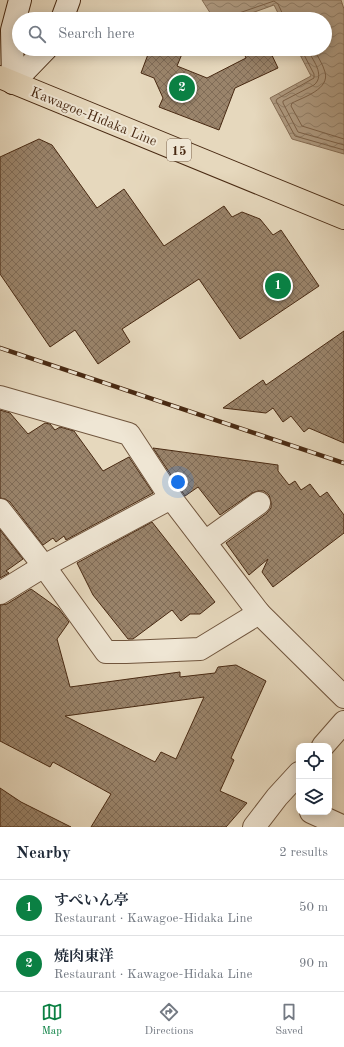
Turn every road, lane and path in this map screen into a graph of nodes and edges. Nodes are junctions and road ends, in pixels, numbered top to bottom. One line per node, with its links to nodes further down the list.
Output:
1 (20, 0): 3 (street)
2 (69, 0): 4 (street)
3 (17, 12)
4 (65, 12)
5 (12, 30): 7 (street)
6 (37, 56): 7 (street)
7 (7, 80): 8 (main road, Kawagoe-Hidaka Line / 15)
8 (344, 218)
9 (0, 397): 10 (street)
10 (171, 498): 13 (street); 14 (street)
11 (259, 503): 13 (street)
12 (0, 510): 14 (street)
13 (205, 542): 16 (street)
14 (44, 566): 15 (street); 16 (street)
15 (0, 593)
16 (259, 613): 17 (street)
17 (344, 697)
18 (344, 722): 19 (street)
19 (326, 743)
20 (296, 775): 21 (street)
21 (277, 797): 22 (street); 24 (street)
22 (296, 806)
23 (318, 815): 25 (street)
24 (254, 827)
25 (344, 827)

